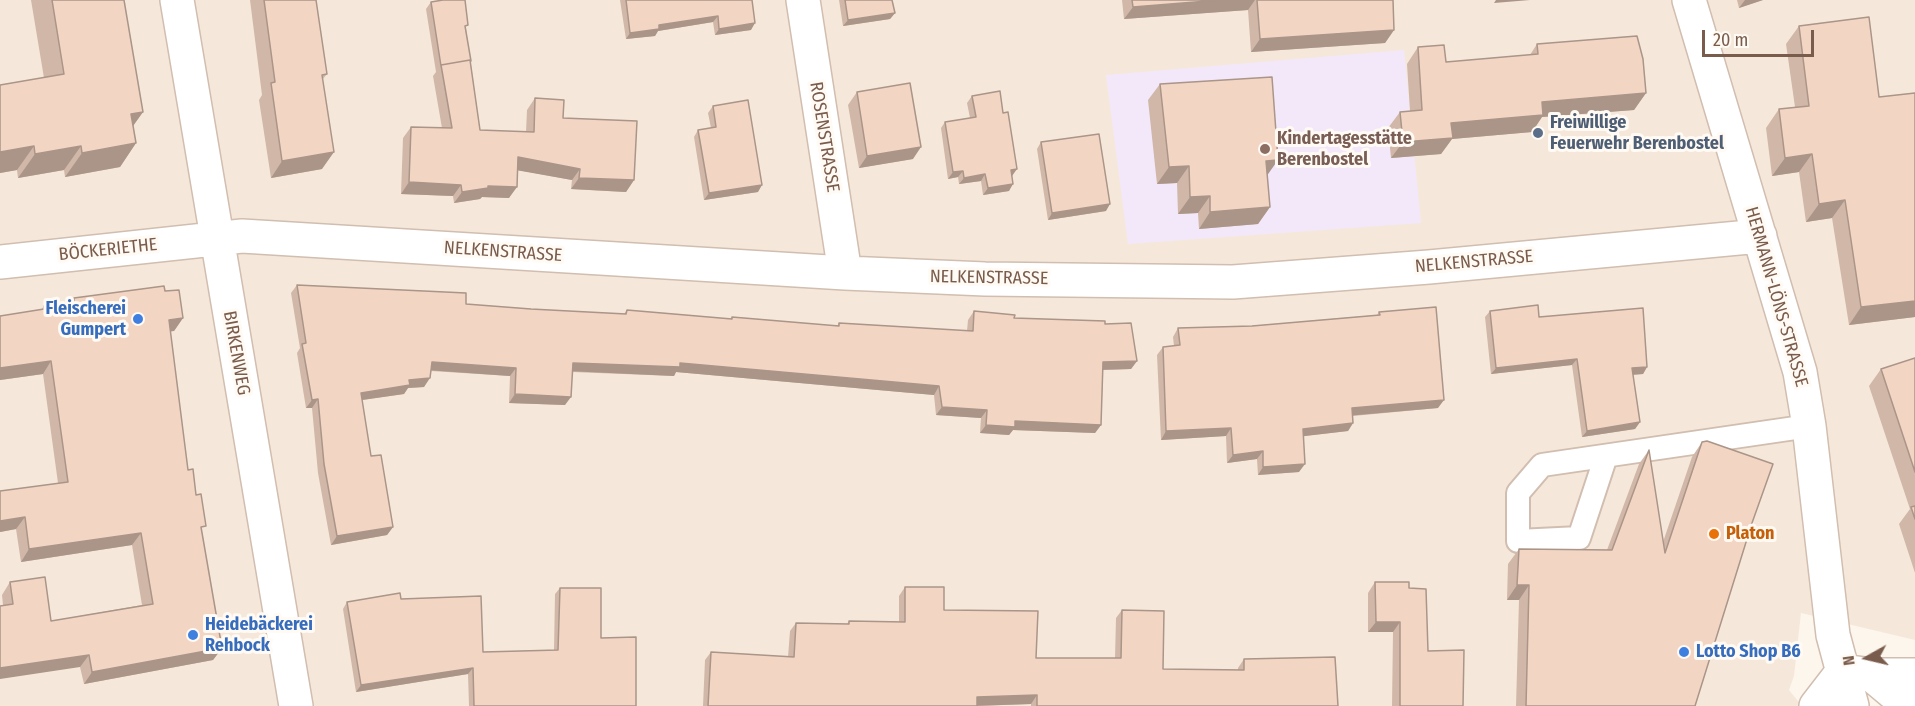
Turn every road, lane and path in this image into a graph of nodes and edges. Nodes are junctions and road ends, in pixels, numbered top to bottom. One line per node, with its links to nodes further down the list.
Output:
1 (177, 0): 5 (street, BIRKENWEG)
2 (802, 0): 7 (street, ROSENSTRASSE)
3 (1689, 0): 4 (street, HERMANN-LÖNS-STRASSE)
4 (1760, 236): 7 (street, NELKENSTRASSE); 8 (street, HERMANN-LÖNS-STRASSE)
5 (217, 238): 6 (street, BÖCKERIETHE); 7 (street, NELKENSTRASSE); 12 (street, BIRKENWEG)
6 (0, 262)
7 (845, 273)
8 (1809, 426): 9 (lane); 10 (street, HERMANN-LÖNS-STRASSE)
9 (1606, 456): 9 (lane)
10 (1857, 673): 11 (street); 13 (street); 14 (street, HERMANN-LÖNS-STRASSE); 15 (street)
11 (1915, 675)
12 (296, 706)
13 (1816, 706)
14 (1852, 706)
15 (1909, 706)

